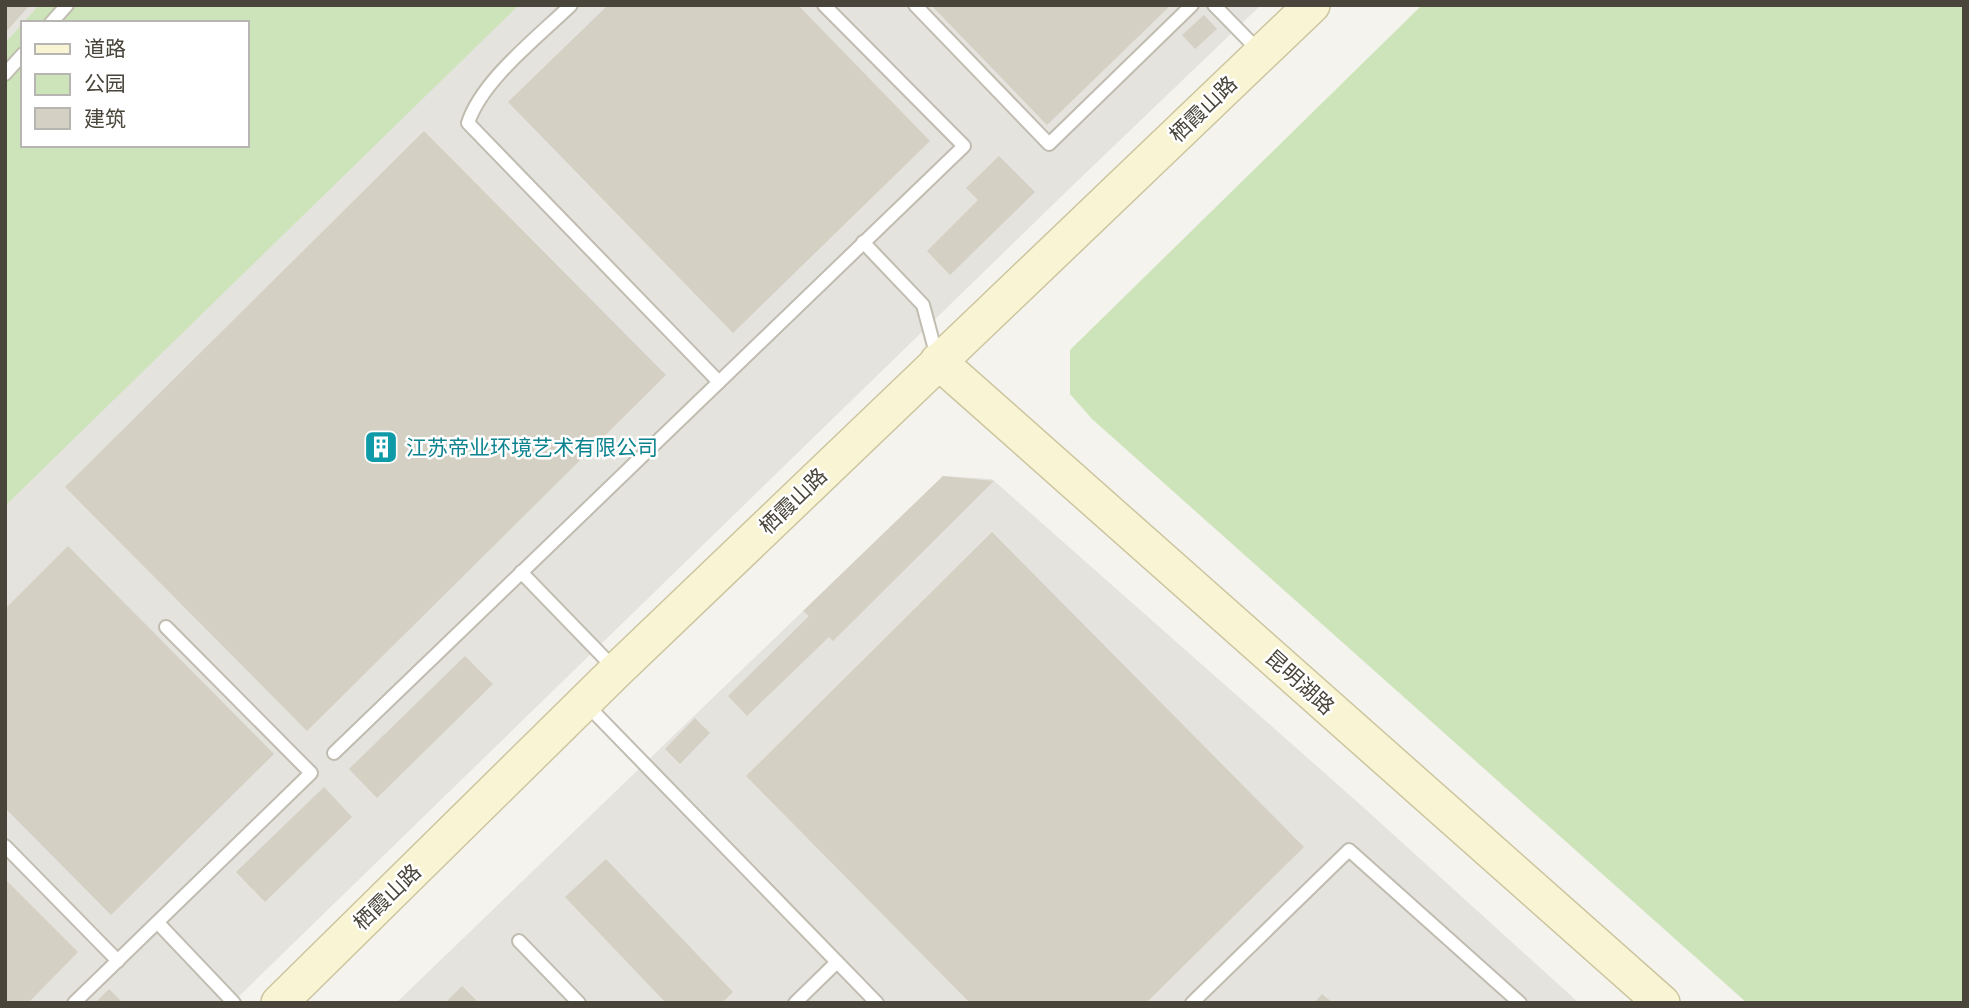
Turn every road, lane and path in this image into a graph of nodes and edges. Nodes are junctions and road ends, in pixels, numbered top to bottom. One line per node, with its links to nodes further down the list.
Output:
1 (67, 5): 8 (lane)
2 (571, 5): 14 (lane)
3 (824, 5): 12 (lane)
4 (915, 5): 5 (lane)
5 (1192, 5)
6 (1214, 5): 9 (lane)
7 (1312, 5): 9 (street, 栖霞山路)
8 (53, 21)
9 (1261, 53): 13 (street, 栖霞山路)
10 (21, 56): 11 (lane)
11 (5, 74)
12 (863, 242): 13 (lane); 14 (lane)
13 (938, 361): 17 (street, 栖霞山路); 33 (street, 昆明湖路)
14 (719, 382): 15 (lane)
15 (521, 572): 17 (lane); 19 (lane)
16 (166, 628): 21 (lane)
17 (617, 671): 18 (street, 栖霞山路)
18 (585, 703): 24 (lane); 28 (street, 栖霞山路)
19 (334, 753)
20 (5, 846): 23 (lane)
21 (158, 923): 23 (lane); 27 (lane)
22 (519, 941): 29 (lane)
23 (118, 961): 26 (lane)
24 (837, 962): 30 (lane); 31 (lane)
25 (1200, 1000): 32 (lane)
26 (75, 1003)
27 (234, 1003)
28 (279, 1003)
29 (579, 1003)
30 (795, 1003)
31 (877, 1003)
32 (1520, 1003)
33 (1662, 1003)

